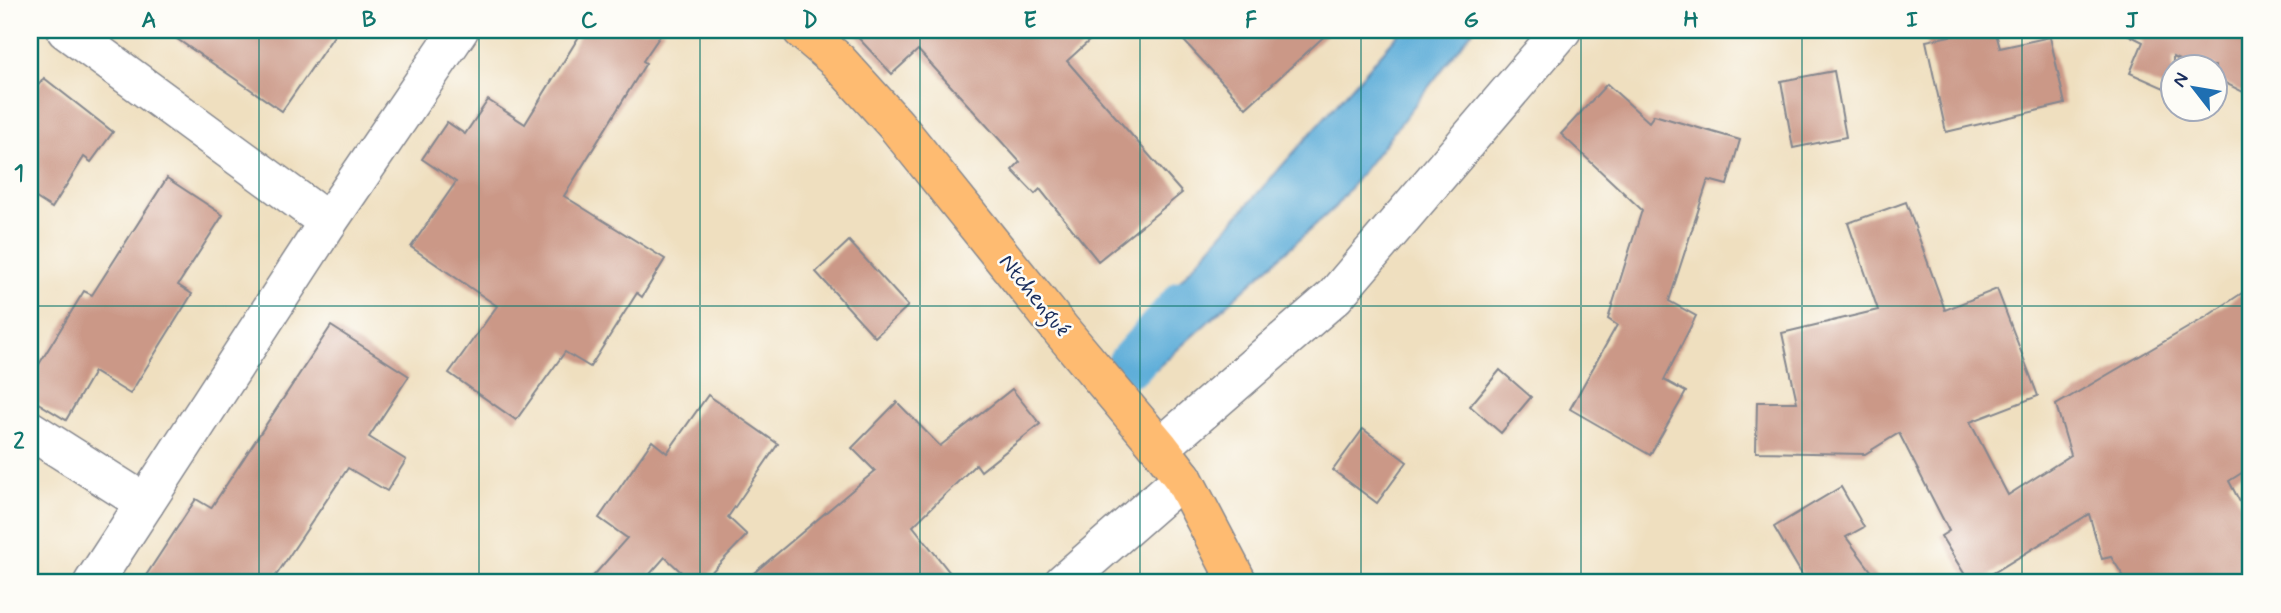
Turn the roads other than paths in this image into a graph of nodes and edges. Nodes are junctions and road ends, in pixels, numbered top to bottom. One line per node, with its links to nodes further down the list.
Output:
1 (66, 30): 5 (street)
2 (459, 30): 5 (street)
3 (802, 30): 7 (main road, Ntchengué)
4 (1562, 30): 7 (street)
5 (328, 222): 9 (street)
6 (30, 430): 9 (street)
7 (1160, 448): 8 (main road, Ntchengué)
8 (1183, 478): 11 (street); 12 (main road, Ntchengué)
9 (145, 503): 10 (street)
10 (93, 583)
11 (1063, 583)
12 (1238, 583)

